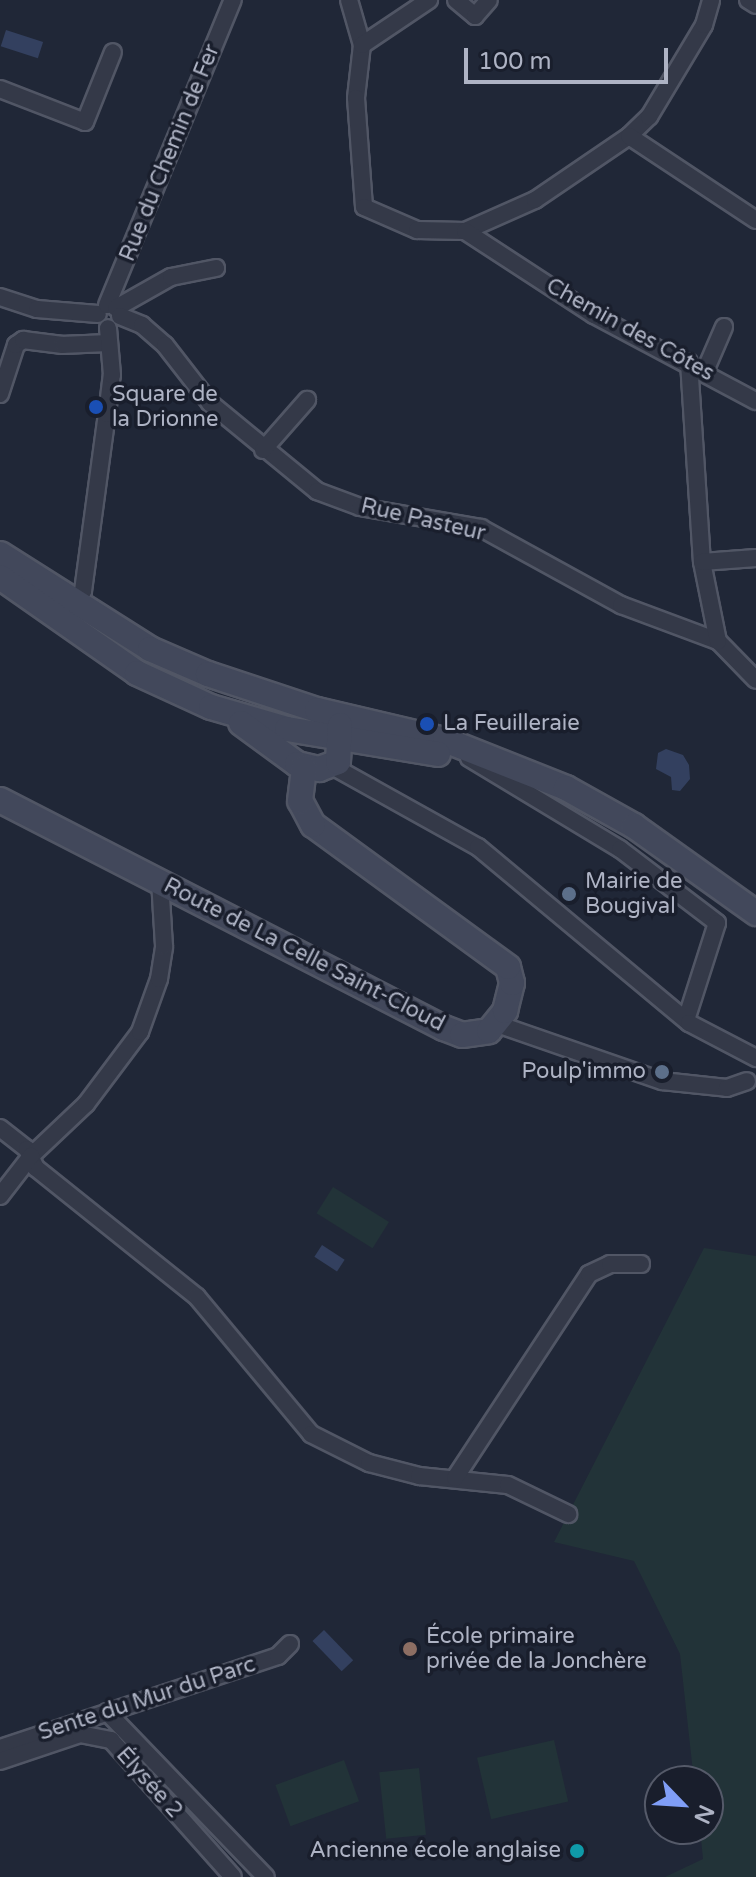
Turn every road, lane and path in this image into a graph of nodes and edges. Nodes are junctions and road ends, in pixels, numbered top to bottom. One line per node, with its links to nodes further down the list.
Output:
1 (233, 0): 17 (street, Rue du Chemin de Fer)
2 (349, 0): 9 (street)
3 (429, 0): 9 (street)
4 (456, 0): 5 (street)
5 (489, 0)
6 (711, 0): 12 (street)
7 (748, 0): 8 (street)
8 (756, 5)
9 (362, 45): 14 (street)
10 (113, 52): 11 (street)
11 (0, 89)
12 (629, 136): 13 (street); 14 (street)
13 (756, 220)
14 (465, 231): 19 (street, Chemin des Côtes)
15 (216, 268): 17 (street)
16 (0, 297): 17 (street)
17 (109, 319): 21 (street); 24 (street, Rue Pasteur); 29 (street)
18 (724, 327): 20 (street)
19 (689, 362): 20 (street, Chemin des Côtes); 27 (street)
20 (705, 371): 23 (street, Chemin des Côtes)
21 (0, 394)
22 (307, 400): 24 (street)
23 (756, 401)
24 (263, 450): 30 (street, Rue Pasteur)
25 (0, 554): 29 (main road)
26 (756, 558): 27 (street)
27 (702, 562): 30 (street)
28 (0, 577): 33 (main road)
29 (74, 604): 32 (main road)
30 (718, 641): 31 (street, Rue Pasteur)
31 (756, 680)
32 (326, 731): 33 (main road); 34 (main road); 34 (main road); 35 (main road); 41 (street)
33 (284, 741): 35 (main road)
34 (476, 757): 36 (main road); 38 (street)
35 (304, 767): 42 (main road)
36 (582, 796): 38 (street); 40 (main road)
37 (0, 800): 39 (main road, Route de La Celle Saint-Cloud)
38 (548, 808): 41 (street)
39 (160, 881): 42 (main road, Route de La Celle Saint-Cloud); 45 (street)
40 (756, 913)
41 (686, 1020): 43 (street)
42 (497, 1024): 43 (street)
43 (751, 1066)
44 (0, 1128): 45 (street)
45 (31, 1156): 46 (street); 48 (street)
46 (0, 1196)
47 (641, 1264): 48 (street)
48 (455, 1478): 49 (street)
49 (568, 1514)
50 (290, 1644): 51 (street, Sente du Mur du Parc)
51 (107, 1712): 52 (street, Sente du Mur du Parc); 55 (street)
52 (0, 1748)
53 (0, 1761): 54 (street, Élysée 2)
54 (233, 1877)
55 (266, 1877)

